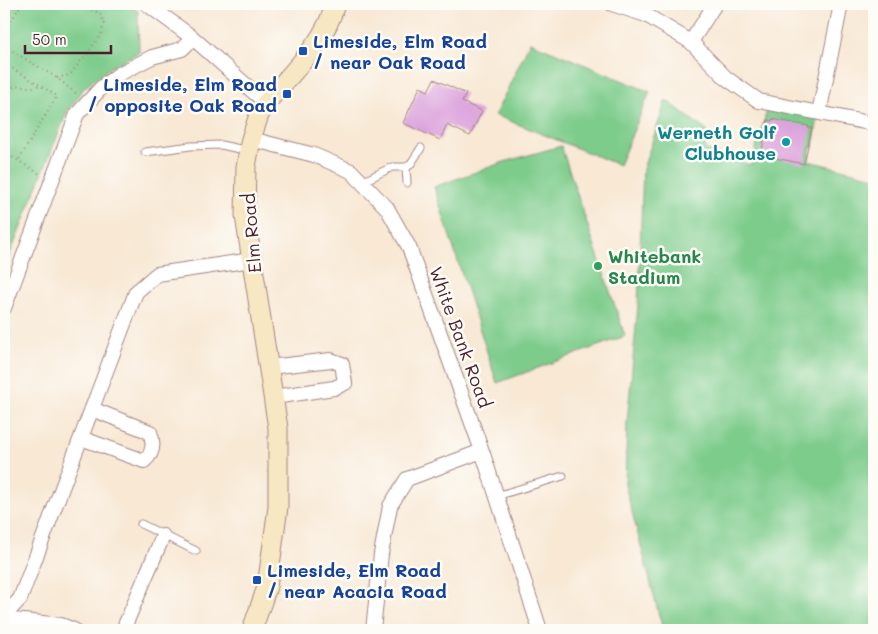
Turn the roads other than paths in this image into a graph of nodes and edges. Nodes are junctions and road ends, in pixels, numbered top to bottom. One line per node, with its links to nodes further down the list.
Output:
1 (147, 4): 6 (street)
2 (336, 4): 8 (street, Elm Road)
3 (612, 4): 7 (street)
4 (715, 4): 7 (street)
5 (841, 4): 9 (street)
6 (193, 38): 8 (street); 18 (street)
7 (691, 42): 9 (street)
8 (266, 103): 11 (street, Elm Road)
9 (819, 113): 10 (street)
10 (874, 124)
11 (250, 145): 13 (lane); 15 (street, White Bank Road); 17 (street, Elm Road)
12 (421, 148): 14 (lane)
13 (145, 152)
14 (406, 167): 15 (lane); 16 (lane)
15 (362, 182): 23 (street, White Bank Road)
16 (407, 183)
17 (252, 260): 19 (street, Elm Road); 21 (street)
18 (4, 307)
19 (269, 367): 20 (street, Elm Road); 20 (street)
20 (274, 397): 32 (street, Elm Road)
21 (92, 409): 22 (street); 22 (street)
22 (81, 438): 29 (street)
23 (482, 451): 25 (street, White Bank Road); 33 (street)
24 (563, 476): 25 (lane)
25 (496, 496): 34 (street, White Bank Road)
26 (141, 524): 27 (lane)
27 (163, 536): 28 (lane); 31 (street)
28 (196, 551)
29 (4, 618): 30 (street)
30 (74, 630)
31 (123, 630)
32 (252, 630)
33 (373, 630)
34 (540, 630)

